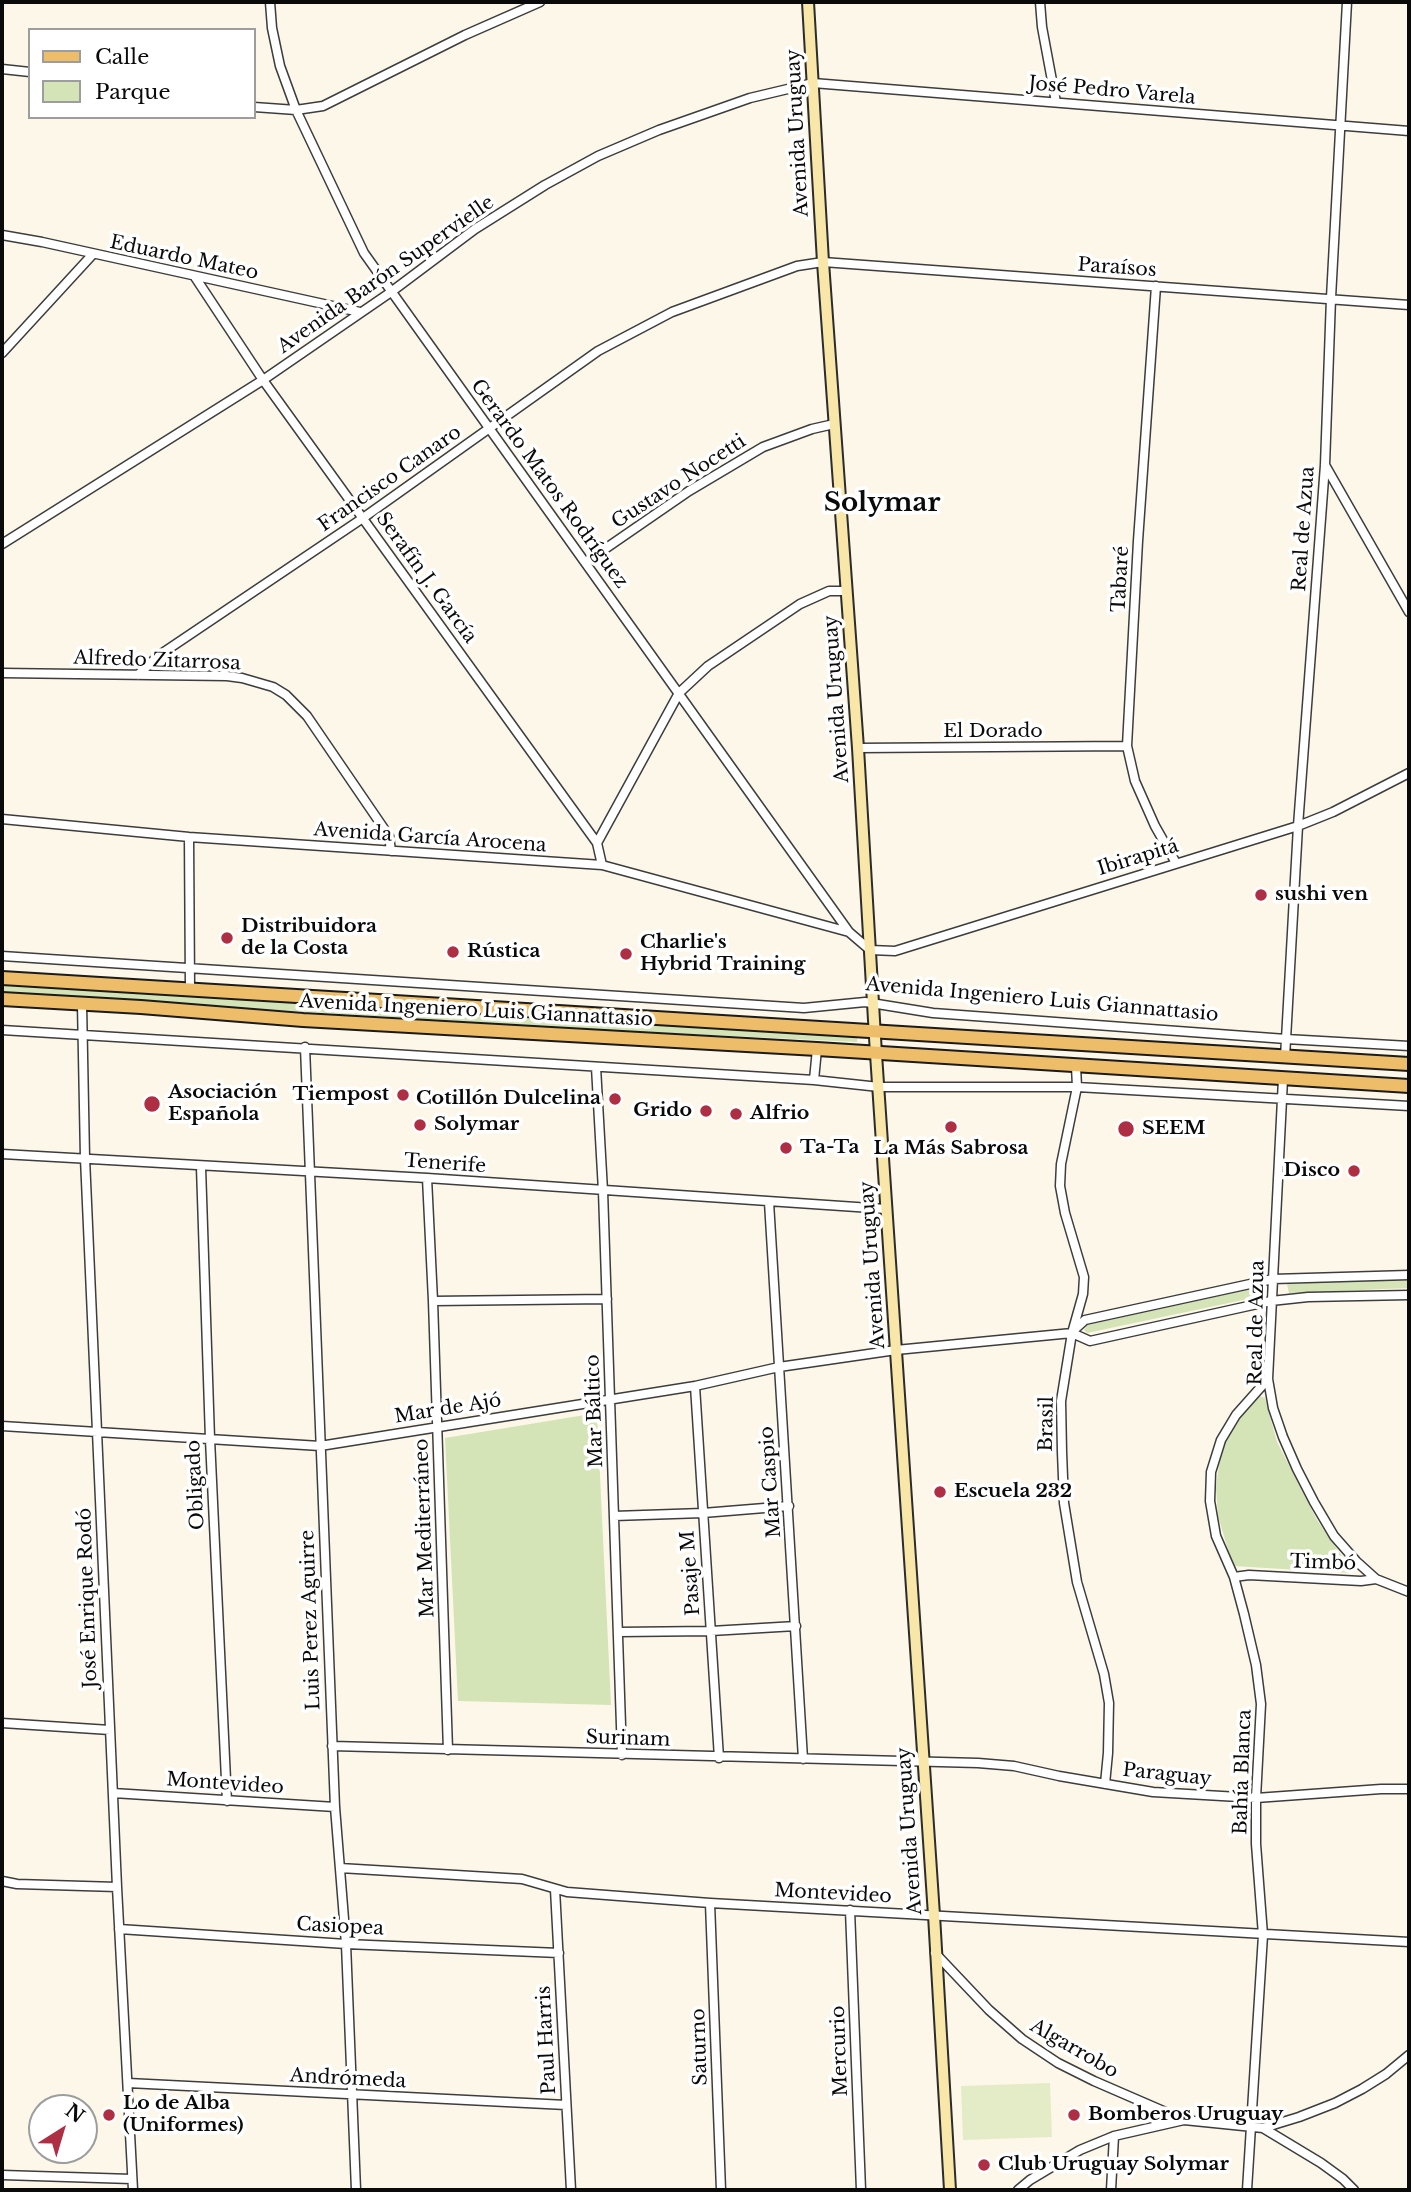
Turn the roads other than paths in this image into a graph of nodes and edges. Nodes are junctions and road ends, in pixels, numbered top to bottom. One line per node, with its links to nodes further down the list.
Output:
1 (270, 2): 11 (street, Gerardo Matos Rodríguez)
2 (540, 2): 11 (street)
3 (808, 2): 8 (street, Avenida Uruguay)
4 (1040, 2): 9 (street)
5 (1347, 2): 12 (street, Real de Azua)
6 (2, 69): 7 (street)
7 (28, 72)
8 (813, 83): 9 (street, José Pedro Varela); 16 (street, Avenida Uruguay); 19 (street, Avenida Barón Supervielle)
9 (1056, 102): 12 (street, José Pedro Varela)
10 (256, 107): 11 (street)
11 (296, 110): 19 (street, Gerardo Matos Rodríguez)
12 (1340, 126): 13 (street, José Pedro Varela); 20 (street, Real de Azua)
13 (1409, 131)
14 (2, 235): 15 (street, Eduardo Mateo)
15 (93, 254): 17 (street, Eduardo Mateo); 23 (street)
16 (823, 262): 18 (street, Paraísos); 25 (street, Avenida Uruguay); 26 (street, Francisco Canaro)
17 (195, 277): 22 (street, Eduardo Mateo); 24 (street, Serafín J. García)
18 (1156, 286): 20 (street, Paraísos); 36 (street, Tabaré)
19 (391, 292): 22 (street, Avenida Barón Supervielle); 26 (street, Gerardo Matos Rodríguez)
20 (1331, 298): 21 (street, Paraísos); 27 (street, Real de Azua)
21 (1409, 305)
22 (360, 312): 24 (street, Avenida Barón Supervielle)
23 (2, 353)
24 (262, 380): 28 (street, Serafín J. García); 29 (street, Avenida Barón Supervielle)
25 (834, 424): 30 (street, Gustavo Nocetti); 31 (street, Avenida Uruguay)
26 (489, 428): 28 (street, Francisco Canaro); 30 (street, Gerardo Matos Rodríguez)
27 (1325, 465): 32 (street); 40 (street, Real de Azua)
28 (363, 518): 34 (street, Francisco Canaro); 42 (street, Serafín J. García)
29 (2, 544)
30 (586, 562): 35 (street, Gerardo Matos Rodríguez)
31 (846, 591): 35 (street); 37 (street, Avenida Uruguay)
32 (1409, 612)
33 (2, 673): 34 (street, Alfredo Zitarrosa)
34 (138, 675): 43 (street, Alfredo Zitarrosa)
35 (679, 693): 42 (street); 46 (street, Gerardo Matos Rodríguez)
36 (1127, 746): 37 (street, El Dorado); 44 (street, Tabaré)
37 (858, 748): 47 (street, Avenida Uruguay)
38 (1409, 773): 40 (street, Ibirapitá)
39 (2, 819): 41 (street, Avenida García Arocena)
40 (1297, 826): 44 (street, Ibirapitá); 58 (street, Real de Azua)
41 (190, 837): 43 (street, Avenida García Arocena); 49 (street)
42 (597, 843): 45 (street, Serafín J. García)
43 (391, 851): 45 (street, Avenida García Arocena)
44 (1176, 863): 47 (street, Ibirapitá)
45 (602, 865): 46 (street, Avenida García Arocena)
46 (849, 932): 47 (street, Gerardo Matos Rodríguez)
47 (870, 950): 53 (street, Avenida Uruguay)
48 (2, 957): 49 (street, Avenida Ingeniero Luis Giannattasio)
49 (190, 968): 51 (street); 53 (street, Avenida Ingeniero Luis Giannattasio)
50 (2, 978): 51 (main road, Avenida Ingeniero Luis Giannattasio)
51 (190, 989): 56 (main road, Avenida Ingeniero Luis Giannattasio)
52 (2, 999): 54 (main road, Avenida Ingeniero Luis Giannattasio)
53 (873, 1003): 56 (street, Avenida Uruguay); 58 (street, Avenida Ingeniero Luis Giannattasio)
54 (82, 1004): 57 (street, José Enrique Rodó); 61 (main road, Avenida Ingeniero Luis Giannattasio)
55 (2, 1030): 57 (street)
56 (875, 1032): 62 (street, Avenida Uruguay); 63 (main road, Avenida Ingeniero Luis Giannattasio)
57 (83, 1036): 60 (street); 75 (street, José Enrique Rodó)
58 (1286, 1040): 59 (street, Avenida Ingeniero Luis Giannattasio); 63 (street, Real de Azua)
59 (1409, 1046)
60 (305, 1048): 66 (street); 77 (street, Luis Perez Aguirre)
61 (817, 1049): 62 (main road, Avenida Ingeniero Luis Giannattasio); 68 (street)
62 (876, 1054): 65 (main road, Avenida Ingeniero Luis Giannattasio); 70 (street, Avenida Uruguay)
63 (1285, 1058): 64 (main road, Avenida Ingeniero Luis Giannattasio)
64 (1409, 1064)
65 (1076, 1066): 67 (main road, Avenida Ingeniero Luis Giannattasio); 71 (street, Brasil)
66 (596, 1067): 68 (street); 79 (street, Mar Báltico)
67 (1283, 1079): 69 (main road, Avenida Ingeniero Luis Giannattasio); 72 (street, Real de Azua)
68 (814, 1080): 70 (street)
69 (1409, 1086)
70 (879, 1087): 71 (street); 81 (street, Avenida Uruguay)
71 (1077, 1087): 72 (street); 88 (street, Brasil)
72 (1282, 1099): 73 (street); 83 (street, Real de Azua)
73 (1409, 1106)
74 (2, 1154): 75 (street, Tenerife)
75 (85, 1158): 76 (street, Tenerife); 96 (street, José Enrique Rodó)
76 (201, 1167): 77 (street, Tenerife); 97 (street, Obligado)
77 (310, 1172): 78 (street, Tenerife); 98 (street, Luis Perez Aguirre)
78 (427, 1178): 79 (street, Tenerife); 86 (street, Mar Mediterráneo)
79 (603, 1191): 80 (street, Tenerife); 85 (street, Mar Báltico)
80 (769, 1202): 81 (street, Tenerife); 90 (street, Mar Caspio)
81 (886, 1209): 89 (street, Avenida Uruguay)
82 (1409, 1275): 83 (street)
83 (1273, 1279): 87 (street, Real de Azua); 88 (street)
84 (1409, 1295): 87 (street)
85 (607, 1299): 86 (street); 93 (street, Mar Báltico)
86 (433, 1301): 95 (street, Mar Mediterráneo)
87 (1272, 1301): 88 (street); 91 (street, Real de Azua)
88 (1072, 1333): 89 (street, Mar de Ajó); 116 (street, Brasil)
89 (896, 1350): 90 (street, Mar de Ajó); 115 (street, Avenida Uruguay)
90 (779, 1367): 92 (street, Mar de Ajó); 99 (street, Mar Caspio)
91 (1268, 1379): 102 (street, Bahía Blanca); 103 (street, Real de Azua)
92 (695, 1386): 93 (street, Mar de Ajó); 100 (street, Pasaje M)
93 (610, 1399): 95 (street, Mar de Ajó); 101 (street, Mar Báltico)
94 (2, 1426): 96 (street, Mar de Ajó)
95 (438, 1427): 98 (street, Mar de Ajó); 111 (street, Mar Mediterráneo)
96 (97, 1432): 97 (street, Mar de Ajó); 109 (street, José Enrique Rodó)
97 (210, 1439): 98 (street, Mar de Ajó); 120 (street, Obligado)
98 (320, 1446): 110 (street, Luis Perez Aguirre)
99 (789, 1506): 100 (street); 105 (street, Mar Caspio)
100 (703, 1513): 101 (street); 106 (street, Pasaje M)
101 (614, 1516): 107 (street, Mar Báltico)
102 (1234, 1577): 103 (street, Timbó); 119 (street, Bahía Blanca)
103 (1376, 1579): 104 (street, Timbó)
104 (1409, 1591)
105 (796, 1626): 106 (street); 114 (street, Mar Caspio)
106 (711, 1631): 107 (street); 113 (street, Pasaje M)
107 (618, 1632): 112 (street, Mar Báltico)
108 (2, 1723): 109 (street)
109 (110, 1730): 118 (street, José Enrique Rodó)
110 (332, 1746): 111 (street, Surinam); 121 (street, Luis Perez Aguirre)
111 (448, 1750): 112 (street, Surinam)
112 (622, 1755): 113 (street, Surinam)
113 (719, 1758): 114 (street, Surinam)
114 (803, 1759): 115 (street, Surinam)
115 (922, 1762): 116 (street, Paraguay); 128 (street, Avenida Uruguay)
116 (1105, 1784): 119 (street, Paraguay)
117 (1409, 1789): 119 (street, Paraguay)
118 (113, 1793): 120 (street, Montevideo); 124 (street, José Enrique Rodó)
119 (1256, 1798): 130 (street, Bahía Blanca)
120 (227, 1801): 121 (street, Montevideo)
121 (335, 1807): 122 (street, Luis Perez Aguirre)
122 (340, 1868): 125 (street, Montevideo); 132 (street, Luis Perez Aguirre)
123 (2, 1881): 124 (street)
124 (117, 1887): 129 (street, José Enrique Rodó)
125 (555, 1889): 126 (street, Montevideo); 134 (street, Paul Harris)
126 (710, 1903): 127 (street, Montevideo); 148 (street, Saturno)
127 (850, 1910): 128 (street, Montevideo); 149 (street, Mercurio)
128 (934, 1915): 130 (street, Montevideo); 133 (street, Avenida Uruguay)
129 (119, 1929): 132 (street, Casiopea); 136 (street, José Enrique Rodó)
130 (1263, 1935): 131 (street, Montevideo); 140 (street, Bahía Blanca)
131 (1409, 1942)
132 (346, 1944): 134 (street, Casiopea); 137 (street, Luis Perez Aguirre)
133 (935, 1952): 139 (street, Algarrobo); 150 (street, Avenida Uruguay)
134 (559, 1953): 138 (street, Paul Harris)
135 (1409, 2055): 141 (street)
136 (128, 2083): 137 (street, Andrómeda); 144 (street, José Enrique Rodó)
137 (352, 2095): 138 (street, Andrómeda); 146 (street, Luis Perez Aguirre)
138 (566, 2105): 147 (street, Paul Harris)
139 (1184, 2120): 140 (street); 142 (street)
140 (1251, 2126): 141 (street); 153 (street, Bahía Blanca)
141 (1263, 2128): 154 (street)
142 (1114, 2136): 151 (street); 152 (street)
143 (2, 2175): 144 (street)
144 (132, 2179): 145 (street, José Enrique Rodó)
145 (133, 2190)
146 (356, 2190)
147 (571, 2190)
148 (721, 2190)
149 (861, 2190)
150 (950, 2190)
151 (1018, 2190)
152 (1111, 2190)
153 (1247, 2190)
154 (1354, 2190)

